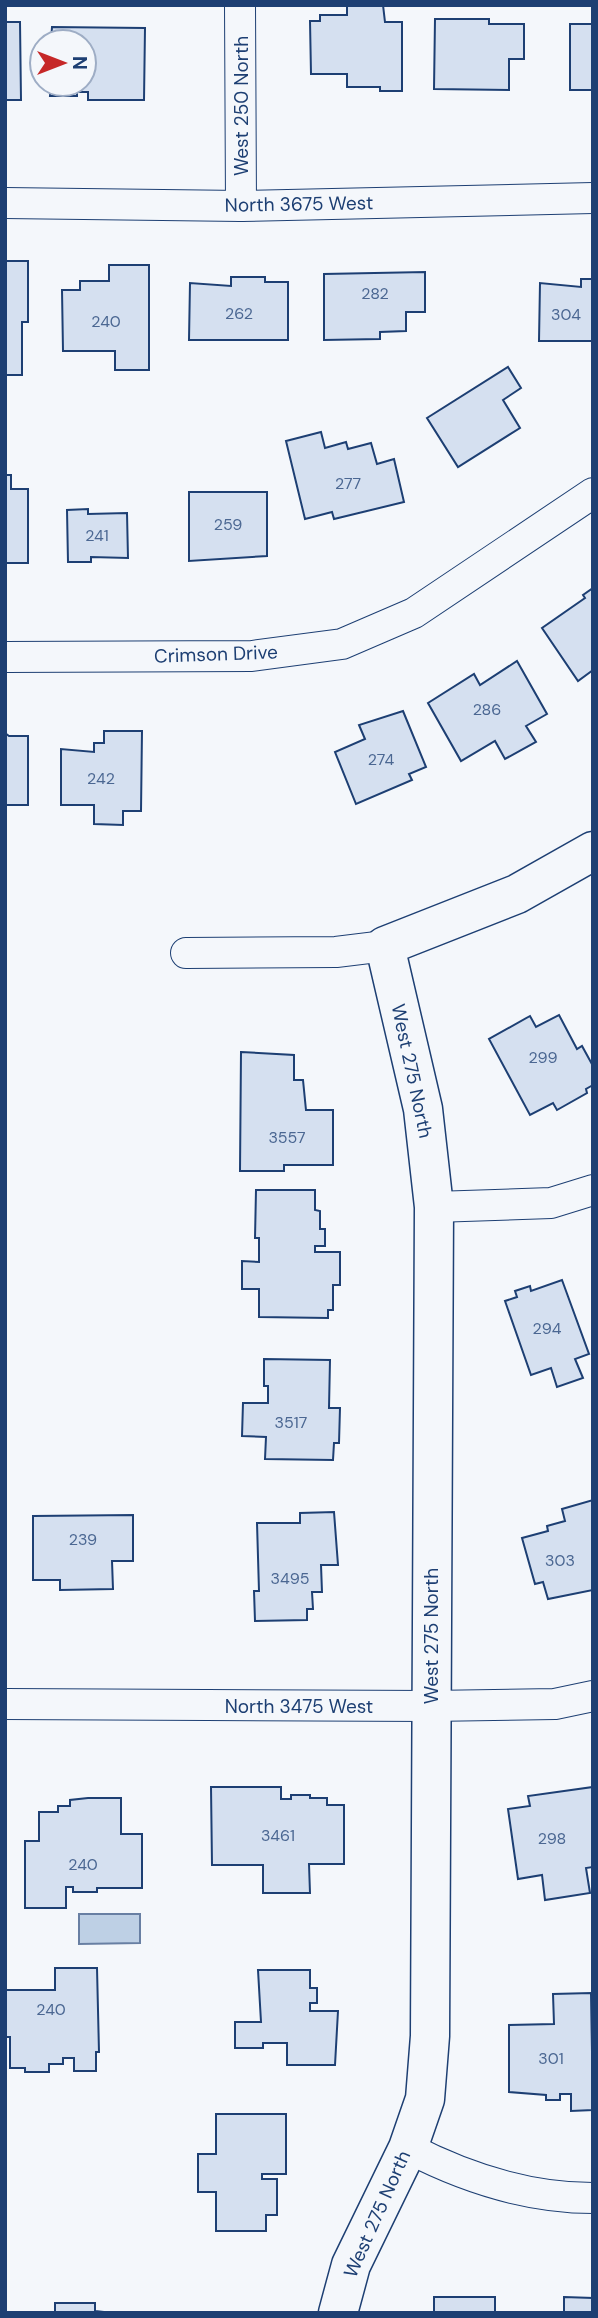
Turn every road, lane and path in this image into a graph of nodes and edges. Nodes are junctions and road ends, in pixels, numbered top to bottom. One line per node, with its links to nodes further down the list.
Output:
1 (240, 5): 4 (street, West 250 North)
2 (593, 198): 4 (street, North 3675 West)
3 (5, 203): 4 (street, North 3675 West)
4 (241, 206)
5 (593, 493): 6 (street, Crimson Drive)
6 (5, 657)
7 (593, 851): 8 (street)
8 (385, 946): 9 (street); 11 (street, West 275 North)
9 (186, 953)
10 (593, 1190): 11 (street)
11 (434, 1207): 14 (street, West 275 North)
12 (593, 1696): 14 (street, North 3475 West)
13 (5, 1704): 14 (street, North 3475 West)
14 (430, 1706): 15 (street, West 275 North)
15 (408, 2148): 16 (street); 17 (street, West 275 North)
16 (593, 2198)
17 (338, 2313)

